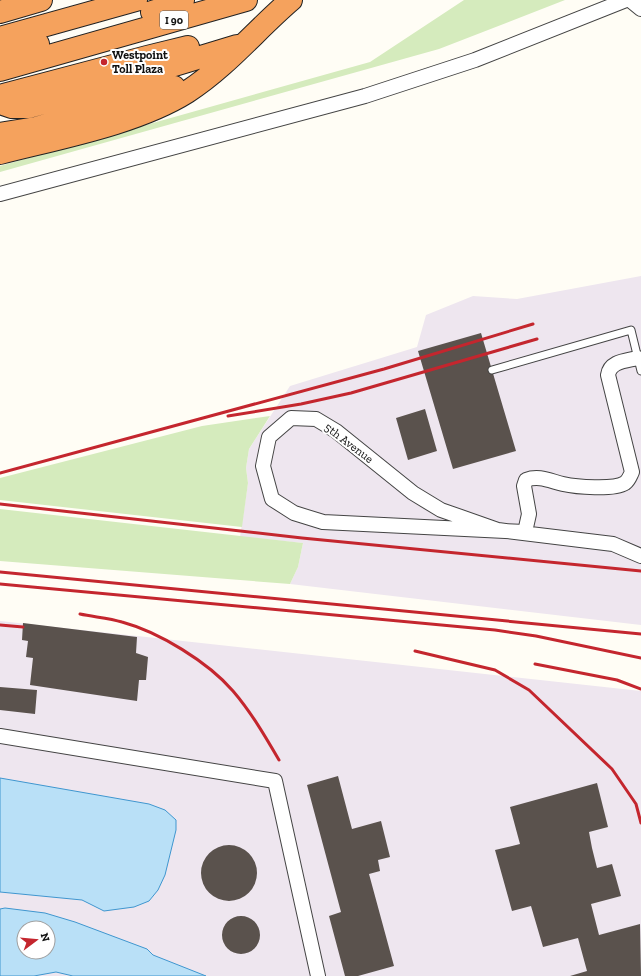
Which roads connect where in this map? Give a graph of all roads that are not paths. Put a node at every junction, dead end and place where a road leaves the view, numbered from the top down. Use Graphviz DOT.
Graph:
graph roads {
  1 [pos="41,0"];
  2 [pos="89,0"];
  3 [pos="136,0"];
  4 [pos="184,0"];
  5 [pos="246,0"];
  6 [pos="291,0"];
  7 [pos="302,0"];
  8 [pos="626,0"];
  9 [pos="630,0"];
  10 [pos="641,9"];
  11 [pos="0,12"];
  12 [pos="273,15"];
  13 [pos="0,25"];
  14 [pos="0,38"];
  15 [pos="248,40"];
  16 [pos="190,47"];
  17 [pos="0,52"];
  18 [pos="222,63"];
  19 [pos="0,70"];
  20 [pos="0,87"];
  21 [pos="0,96"];
  22 [pos="0,103"];
  23 [pos="0,134"];
  24 [pos="0,153"];
  25 [pos="0,194"];
  26 [pos="640,364"];
  27 [pos="492,370"];
  28 [pos="525,532"];
  29 [pos="641,556"];
  30 [pos="0,736"];
  31 [pos="318,976"];
  1 -- 11 [label="highway"];
  2 -- 13 [label="highway"];
  3 -- 14 [label="highway"];
  4 -- 17 [label="highway, I 90"];
  5 -- 19 [label="highway, I 90"];
  6 -- 12 [label="highway"];
  7 -- 15 [label="highway"];
  8 -- 25 [label="street"];
  9 -- 10 [label="street"];
  12 -- 15 [label="highway"];
  12 -- 16 [label="highway"];
  15 -- 18 [label="highway"];
  15 -- 22 [label="highway"];
  16 -- 20 [label="highway"];
  16 -- 21 [label="highway"];
  18 -- 23 [label="highway"];
  18 -- 24 [label="highway"];
  26 -- 27 [label="lane"];
  26 -- 28 [label="street"];
  28 -- 28 [label="street, 5th Avenue"];
  28 -- 29 [label="street, 5th Avenue"];
  30 -- 31 [label="street"];
}
